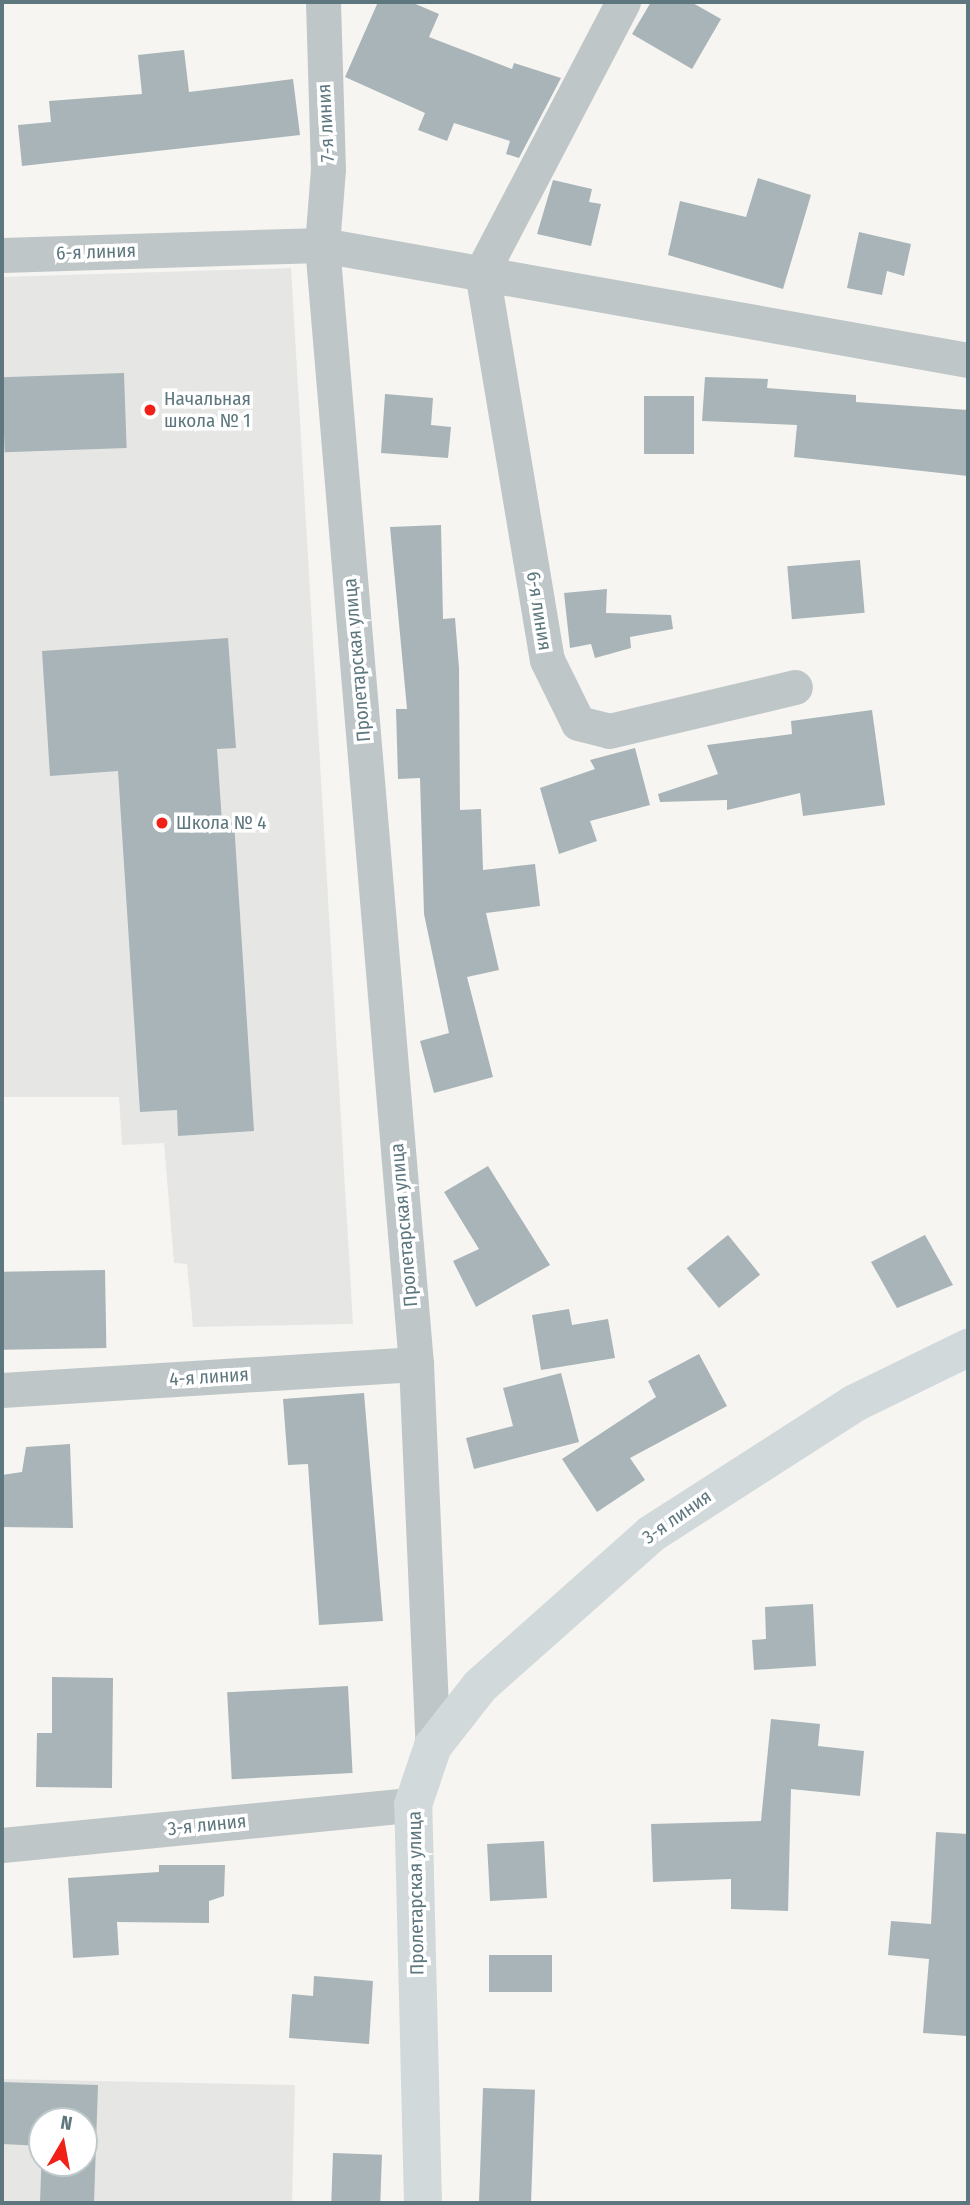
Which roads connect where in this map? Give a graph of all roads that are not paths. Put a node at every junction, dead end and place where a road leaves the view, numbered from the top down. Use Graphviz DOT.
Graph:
graph roads {
  1 [pos="323,2"];
  2 [pos="623,2"];
  3 [pos="322,246"];
  4 [pos="2,255"];
  5 [pos="482,272"];
  6 [pos="968,360"];
  7 [pos="795,687"];
  8 [pos="968,1348"];
  9 [pos="416,1364"];
  10 [pos="2,1390"];
  11 [pos="433,1746"];
  12 [pos="413,1805"];
  13 [pos="2,1845"];
  14 [pos="424,2203"];
  1 -- 3 [label="street, 7-я линия"];
  2 -- 5 [label="street"];
  3 -- 4 [label="street, 6-я линия"];
  3 -- 5 [label="street, 6-я линия"];
  3 -- 9 [label="street, Пролетарская улица"];
  5 -- 6 [label="street, 6-я линия"];
  5 -- 7 [label="street, 6-я линия"];
  8 -- 11 [label="main road, 3-я линия"];
  9 -- 10 [label="street, 4-я линия"];
  9 -- 11 [label="street, Пролетарская улица"];
  11 -- 12 [label="main road, Пролетарская улица"];
  12 -- 13 [label="street, 3-я линия"];
  12 -- 14 [label="main road, Пролетарская улица"];
}
